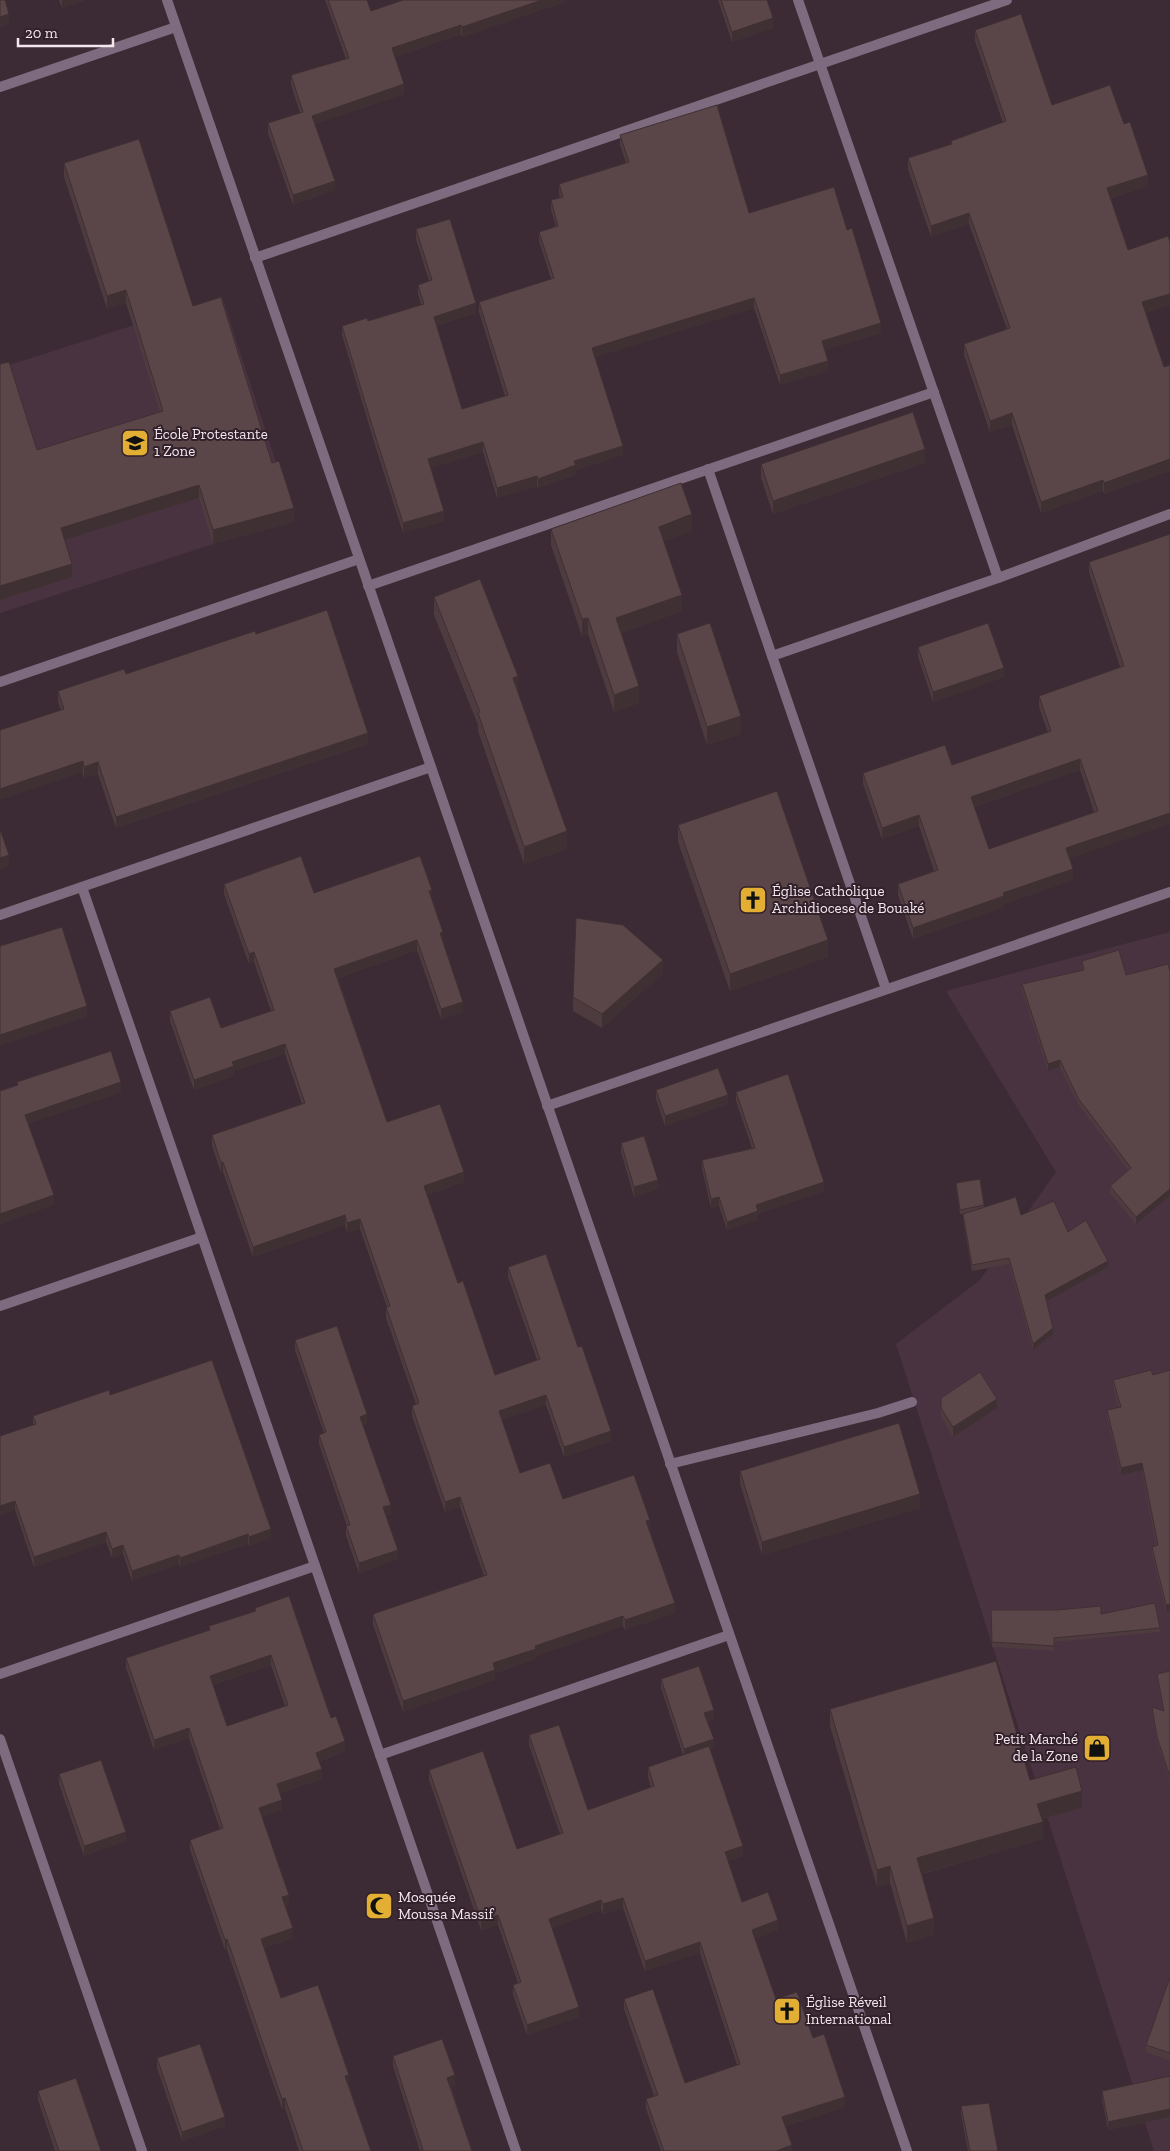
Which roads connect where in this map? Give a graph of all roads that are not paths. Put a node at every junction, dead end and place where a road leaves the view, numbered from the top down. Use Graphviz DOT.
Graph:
graph roads {
  1 [pos="167,0"];
  2 [pos="798,0"];
  3 [pos="1007,0"];
  4 [pos="176,27"];
  5 [pos="820,64"];
  6 [pos="0,87"];
  7 [pos="255,258"];
  8 [pos="934,392"];
  9 [pos="708,470"];
  10 [pos="1170,514"];
  11 [pos="359,558"];
  12 [pos="998,578"];
  13 [pos="368,586"];
  14 [pos="772,656"];
  15 [pos="0,682"];
  16 [pos="431,767"];
  17 [pos="82,886"];
  18 [pos="1170,892"];
  19 [pos="0,915"];
  20 [pos="886,989"];
  21 [pos="547,1106"];
  22 [pos="202,1237"];
  23 [pos="0,1306"];
  24 [pos="912,1402"];
  25 [pos="670,1464"];
  26 [pos="315,1566"];
  27 [pos="729,1635"];
  28 [pos="0,1674"];
  29 [pos="0,1739"];
  30 [pos="380,1755"];
  31 [pos="142,2151"];
  32 [pos="516,2151"];
  33 [pos="907,2151"];
  1 -- 4 [label="street"];
  2 -- 5 [label="street"];
  3 -- 5 [label="street"];
  4 -- 6 [label="street"];
  4 -- 7 [label="street"];
  5 -- 7 [label="street"];
  5 -- 8 [label="street"];
  7 -- 11 [label="street"];
  8 -- 9 [label="street"];
  8 -- 12 [label="street"];
  9 -- 13 [label="street"];
  9 -- 14 [label="street"];
  10 -- 12 [label="street"];
  11 -- 13 [label="street"];
  11 -- 15 [label="street"];
  12 -- 14 [label="street"];
  13 -- 16 [label="street"];
  14 -- 20 [label="street"];
  16 -- 17 [label="street"];
  16 -- 21 [label="street"];
  17 -- 19 [label="street"];
  17 -- 22 [label="street"];
  18 -- 20 [label="street"];
  20 -- 21 [label="street"];
  21 -- 25 [label="street"];
  22 -- 23 [label="street"];
  22 -- 26 [label="street"];
  24 -- 25 [label="street"];
  25 -- 27 [label="street"];
  26 -- 28 [label="street"];
  26 -- 30 [label="street"];
  27 -- 30 [label="street"];
  27 -- 33 [label="street"];
  29 -- 31 [label="street"];
  30 -- 32 [label="street"];
}
